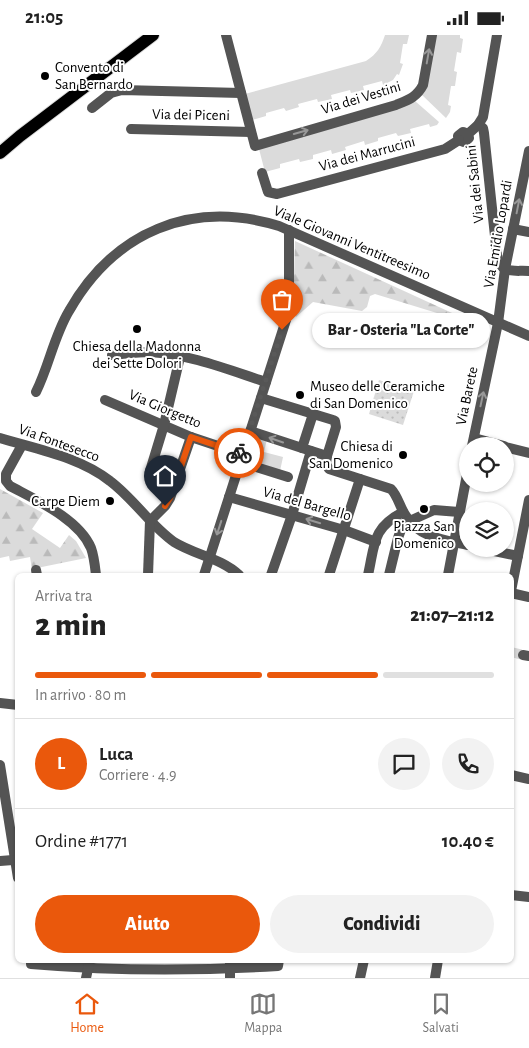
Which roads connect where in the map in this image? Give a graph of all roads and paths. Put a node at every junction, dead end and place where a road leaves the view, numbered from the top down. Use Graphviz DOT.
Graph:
graph roads {
  1 [pos="153,35"];
  2 [pos="226,35"];
  3 [pos="432,35"];
  4 [pos="497,35"];
  5 [pos="241,93"];
  6 [pos="92,108"];
  7 [pos="478,125"];
  8 [pos="131,129"];
  9 [pos="251,131"];
  10 [pos="3,147"];
  11 [pos="529,151"];
  12 [pos="262,173"];
  13 [pos="526,181"];
  14 [pos="513,229"];
  15 [pos="290,230"];
  16 [pos="529,232"];
  17 [pos="505,269"];
  18 [pos="529,271"];
  19 [pos="498,323"];
  20 [pos="529,336"];
  21 [pos="112,355"];
  22 [pos="180,357"];
  23 [pos="266,382"];
  24 [pos="36,392"];
  25 [pos="261,398"];
  26 [pos="105,400"];
  27 [pos="313,414"];
  28 [pos="164,425"];
  29 [pos="250,431"];
  30 [pos="191,437"];
  31 [pos="474,437"];
  32 [pos="0,438"];
  33 [pos="22,445"];
  34 [pos="514,449"];
  35 [pos="306,450"];
  36 [pos="529,453"];
  37 [pos="327,456"];
  38 [pos="241,458"];
  39 [pos="296,479"];
  40 [pos="360,479"];
  41 [pos="176,481"];
  42 [pos="229,497"];
  43 [pos="529,500"];
  44 [pos="459,512"];
  45 [pos="292,515"];
  46 [pos="406,516"];
  47 [pos="150,521"];
  48 [pos="344,530"];
  49 [pos="376,541"];
  50 [pos="454,542"];
  51 [pos="459,543"];
  52 [pos="522,551"];
  53 [pos="209,558"];
  54 [pos="96,573"];
  55 [pos="148,573"];
  56 [pos="205,573"];
  57 [pos="237,573"];
  58 [pos="272,573"];
  59 [pos="330,573"];
  60 [pos="368,573"];
  61 [pos="389,573"];
  62 [pos="448,573"];
  63 [pos="514,581"];
  64 [pos="514,593"];
  65 [pos="529,597"];
  66 [pos="0,703"];
  67 [pos="15,705"];
  68 [pos="0,765"];
  69 [pos="514,776"];
  70 [pos="529,779"];
  71 [pos="14,860"];
  72 [pos="0,861"];
  73 [pos="15,864"];
  74 [pos="514,895"];
  75 [pos="529,897"];
  76 [pos="39,963"];
  77 [pos="278,963"];
  78 [pos="363,963"];
  79 [pos="438,963"];
  80 [pos="158,965"];
  81 [pos="88,969"];
  82 [pos="230,969"];
  83 [pos="360,978"];
  84 [pos="435,978"];
  1 -- 10 [label="main road"];
  2 -- 5 [label="street"];
  9 -- 3 [label="street, Via dei Vestini, one-way"];
  4 -- 7 [label="street, Via dei Marrucini"];
  5 -- 6 [label="street"];
  5 -- 9 [label="street"];
  7 -- 12 [label="street, Via dei Marrucini"];
  7 -- 17 [label="street, Via dei Sabini"];
  8 -- 9 [label="street, Via dei Piceni"];
  11 -- 13 [label="street, Via Emidio Lopardi"];
  14 -- 13 [label="street, Via Emidio Lopardi, one-way"];
  14 -- 16 [label="street"];
  14 -- 17 [label="street, Via Emidio Lopardi"];
  15 -- 19 [label="street, Viale Giovanni Ventitreesimo"];
  15 -- 23 [label="street"];
  15 -- 24 [label="street, Viale Giovanni Ventitreesimo"];
  17 -- 18 [label="street"];
  17 -- 19 [label="street, Via Emidio Lopardi"];
  19 -- 20 [label="street, Viale Giovanni Ventitreesimo"];
  31 -- 19 [label="street, Via Barete, one-way"];
  21 -- 22 [label="street"];
  22 -- 23 [label="street"];
  22 -- 28 [label="street"];
  23 -- 25 [label="street"];
  25 -- 27 [label="street"];
  25 -- 29 [label="street"];
  26 -- 28 [label="street, Via Giorgetto"];
  27 -- 35 [label="street"];
  27 -- 37 [label="street"];
  28 -- 30 [label="street, Via Giorgetto"];
  28 -- 41 [label="street"];
  35 -- 29 [label="street, one-way"];
  29 -- 38 [label="street"];
  30 -- 38 [label="street, Via Giorgetto"];
  30 -- 41 [label="street"];
  32 -- 33 [label="street, Via Fontesecco"];
  33 -- 47 [label="street, Via Fontesecco"];
  33 -- 54 [label="street"];
  34 -- 36 [label="street"];
  35 -- 37 [label="street"];
  35 -- 39 [label="street"];
  37 -- 40 [label="street"];
  38 -- 39 [label="street, Via Giorgetto"];
  38 -- 42 [label="street"];
  39 -- 45 [label="street"];
  40 -- 46 [label="street"];
  40 -- 48 [label="street"];
  41 -- 47 [label="street"];
  42 -- 45 [label="street, Via del Bargello"];
  42 -- 53 [label="street, one-way"];
  43 -- 52 [label="street"];
  44 -- 46 [label="street"];
  44 -- 50 [label="street"];
  48 -- 45 [label="street, Via del Bargello, one-way"];
  45 -- 58 [label="street"];
  46 -- 49 [label="street"];
  46 -- 50 [label="street"];
  46 -- 61 [label="street"];
  47 -- 53 [label="street, Via Fontesecco"];
  47 -- 55 [label="street"];
  48 -- 49 [label="street, Via del Bargello"];
  48 -- 59 [label="street"];
  49 -- 60 [label="street"];
  50 -- 51 [label="street"];
  50 -- 62 [label="street"];
  52 -- 63 [label="street"];
  53 -- 56 [label="street"];
  53 -- 57 [label="street, Via Fontesecco"];
  64 -- 65 [label="street"];
  66 -- 67 [label="street"];
  68 -- 71 [label="street"];
  69 -- 70 [label="street"];
  71 -- 72 [label="street"];
  71 -- 73 [label="street"];
  74 -- 75 [label="street"];
  76 -- 81 [label="street"];
  77 -- 82 [label="street"];
  78 -- 83 [label="street"];
  79 -- 84 [label="street"];
  80 -- 81 [label="street"];
  80 -- 82 [label="street"];
}
